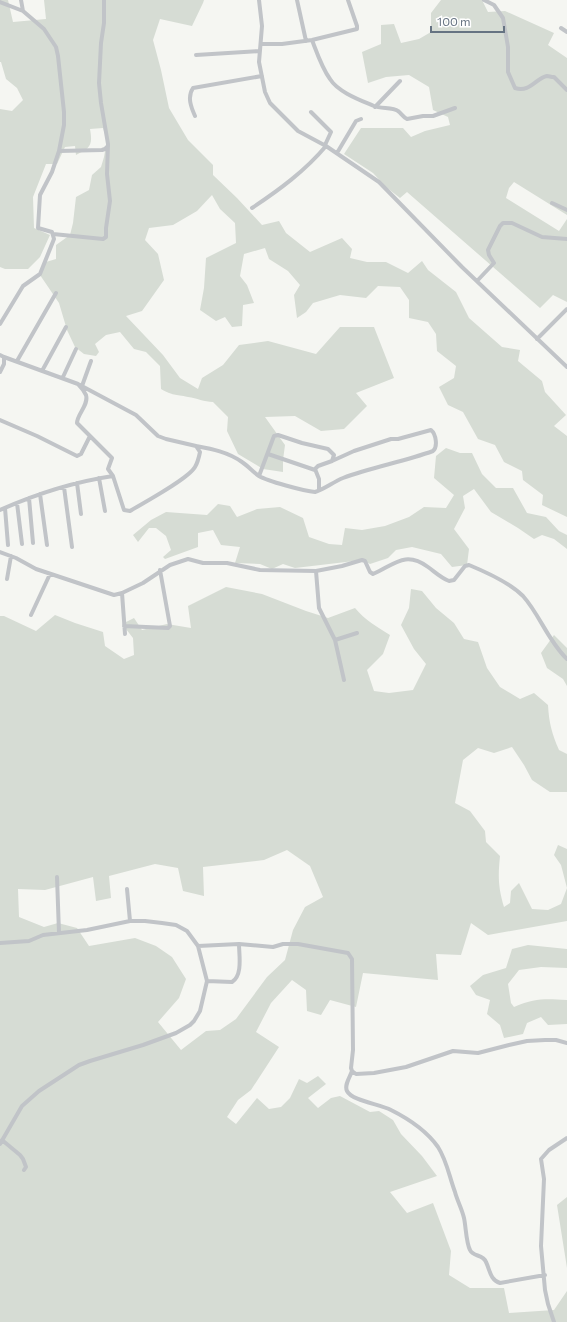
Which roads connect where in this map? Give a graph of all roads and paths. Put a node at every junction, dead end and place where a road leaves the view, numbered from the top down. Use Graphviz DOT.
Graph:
graph roads {
  1 [pos="21,0"];
  2 [pos="104,0"];
  3 [pos="259,0"];
  4 [pos="297,0"];
  5 [pos="348,0"];
  6 [pos="484,0"];
  7 [pos="0,2"];
  8 [pos="23,11"];
  9 [pos="561,28"];
  10 [pos="567,32"];
  11 [pos="312,40"];
  12 [pos="306,41"];
  13 [pos="261,44"];
  14 [pos="260,52"];
  15 [pos="196,55"];
  16 [pos="262,76"];
  17 [pos="400,81"];
  18 [pos="567,90"];
  19 [pos="375,107"];
  20 [pos="455,108"];
  21 [pos="311,112"];
  22 [pos="195,116"];
  23 [pos="361,119"];
  24 [pos="108,146"];
  25 [pos="325,146"];
  26 [pos="59,151"];
  27 [pos="337,153"];
  28 [pos="552,203"];
  29 [pos="252,208"];
  30 [pos="567,210"];
  31 [pos="53,234"];
  32 [pos="567,239"];
  33 [pos="477,282"];
  34 [pos="56,293"];
  35 [pos="567,309"];
  36 [pos="0,324"];
  37 [pos="66,327"];
  38 [pos="537,340"];
  39 [pos="76,349"];
  40 [pos="2,356"];
  41 [pos="91,360"];
  42 [pos="17,361"];
  43 [pos="567,367"];
  44 [pos="42,370"];
  45 [pos="0,372"];
  46 [pos="62,377"];
  47 [pos="80,385"];
  48 [pos="0,420"];
  49 [pos="90,436"];
  50 [pos="196,446"];
  51 [pos="268,454"];
  52 [pos="332,460"];
  53 [pos="315,470"];
  54 [pos="113,476"];
  55 [pos="259,476"];
  56 [pos="99,478"];
  57 [pos="77,483"];
  58 [pos="64,487"];
  59 [pos="319,490"];
  60 [pos="40,494"];
  61 [pos="29,498"];
  62 [pos="17,503"];
  63 [pos="5,508"];
  64 [pos="0,510"];
  65 [pos="105,511"];
  66 [pos="81,514"];
  67 [pos="22,544"];
  68 [pos="33,544"];
  69 [pos="8,545"];
  70 [pos="47,546"];
  71 [pos="72,547"];
  72 [pos="0,552"];
  73 [pos="11,556"];
  74 [pos="160,570"];
  75 [pos="316,571"];
  76 [pos="50,574"];
  77 [pos="8,579"];
  78 [pos="122,593"];
  79 [pos="31,615"];
  80 [pos="124,626"];
  81 [pos="357,633"];
  82 [pos="125,634"];
  83 [pos="335,640"];
  84 [pos="567,659"];
  85 [pos="344,680"];
  86 [pos="57,877"];
  87 [pos="127,889"];
  88 [pos="130,921"];
  89 [pos="59,933"];
  90 [pos="0,943"];
  91 [pos="239,944"];
  92 [pos="198,946"];
  93 [pos="207,981"];
  94 [pos="567,1043"];
  95 [pos="352,1071"];
  96 [pos="567,1138"];
  97 [pos="1,1142"];
  98 [pos="24,1170"];
  99 [pos="544,1275"];
  100 [pos="554,1322"];
  1 -- 8 [label="street"];
  2 -- 24 [label="street"];
  3 -- 13 [label="street"];
  4 -- 12 [label="street"];
  5 -- 11 [label="street"];
  6 -- 18 [label="street"];
  7 -- 8 [label="street"];
  8 -- 26 [label="street"];
  9 -- 10 [label="street"];
  11 -- 12 [label="street"];
  11 -- 19 [label="street"];
  12 -- 13 [label="street"];
  13 -- 14 [label="street"];
  14 -- 15 [label="street"];
  14 -- 16 [label="street"];
  16 -- 22 [label="street"];
  16 -- 25 [label="street"];
  17 -- 19 [label="street"];
  19 -- 20 [label="street"];
  21 -- 25 [label="street"];
  23 -- 27 [label="street"];
  24 -- 26 [label="street"];
  24 -- 31 [label="street"];
  25 -- 27 [label="street"];
  25 -- 29 [label="street"];
  26 -- 31 [label="street"];
  27 -- 33 [label="street"];
  28 -- 30 [label="street"];
  31 -- 36 [label="street"];
  32 -- 33 [label="street"];
  33 -- 38 [label="street"];
  34 -- 42 [label="street"];
  35 -- 38 [label="street"];
  37 -- 44 [label="street"];
  38 -- 43 [label="street"];
  39 -- 46 [label="street"];
  40 -- 42 [label="street"];
  40 -- 45 [label="street"];
  41 -- 47 [label="street"];
  42 -- 44 [label="street"];
  44 -- 46 [label="street"];
  46 -- 47 [label="street"];
  47 -- 49 [label="street"];
  47 -- 50 [label="street"];
  48 -- 49 [label="street"];
  49 -- 54 [label="street"];
  50 -- 54 [label="street"];
  50 -- 55 [label="street"];
  51 -- 52 [label="street"];
  51 -- 53 [label="street"];
  51 -- 55 [label="street"];
  52 -- 53 [label="street"];
  52 -- 59 [label="street"];
  53 -- 59 [label="street"];
  54 -- 56 [label="street"];
  55 -- 59 [label="street"];
  56 -- 57 [label="street"];
  56 -- 65 [label="street"];
  57 -- 58 [label="street"];
  57 -- 66 [label="street"];
  58 -- 60 [label="street"];
  58 -- 71 [label="street"];
  60 -- 61 [label="street"];
  60 -- 70 [label="street"];
  61 -- 62 [label="street"];
  61 -- 68 [label="street"];
  62 -- 63 [label="street"];
  62 -- 67 [label="street"];
  63 -- 64 [label="street"];
  63 -- 69 [label="street"];
  72 -- 73 [label="street"];
  73 -- 76 [label="street"];
  73 -- 77 [label="street"];
  74 -- 75 [label="street"];
  74 -- 78 [label="street"];
  74 -- 80 [label="street"];
  75 -- 83 [label="street"];
  75 -- 84 [label="street"];
  76 -- 78 [label="street"];
  76 -- 79 [label="street"];
  78 -- 80 [label="street"];
  80 -- 82 [label="street"];
  81 -- 83 [label="street"];
  83 -- 85 [label="street"];
  86 -- 89 [label="street"];
  87 -- 88 [label="street"];
  88 -- 89 [label="street"];
  88 -- 92 [label="street"];
  89 -- 90 [label="street"];
  91 -- 92 [label="street"];
  91 -- 93 [label="street"];
  91 -- 95 [label="street"];
  92 -- 93 [label="street"];
  93 -- 97 [label="street"];
  94 -- 95 [label="street"];
  95 -- 99 [label="street"];
  96 -- 99 [label="street"];
  97 -- 98 [label="street"];
  99 -- 100 [label="street"];
}
